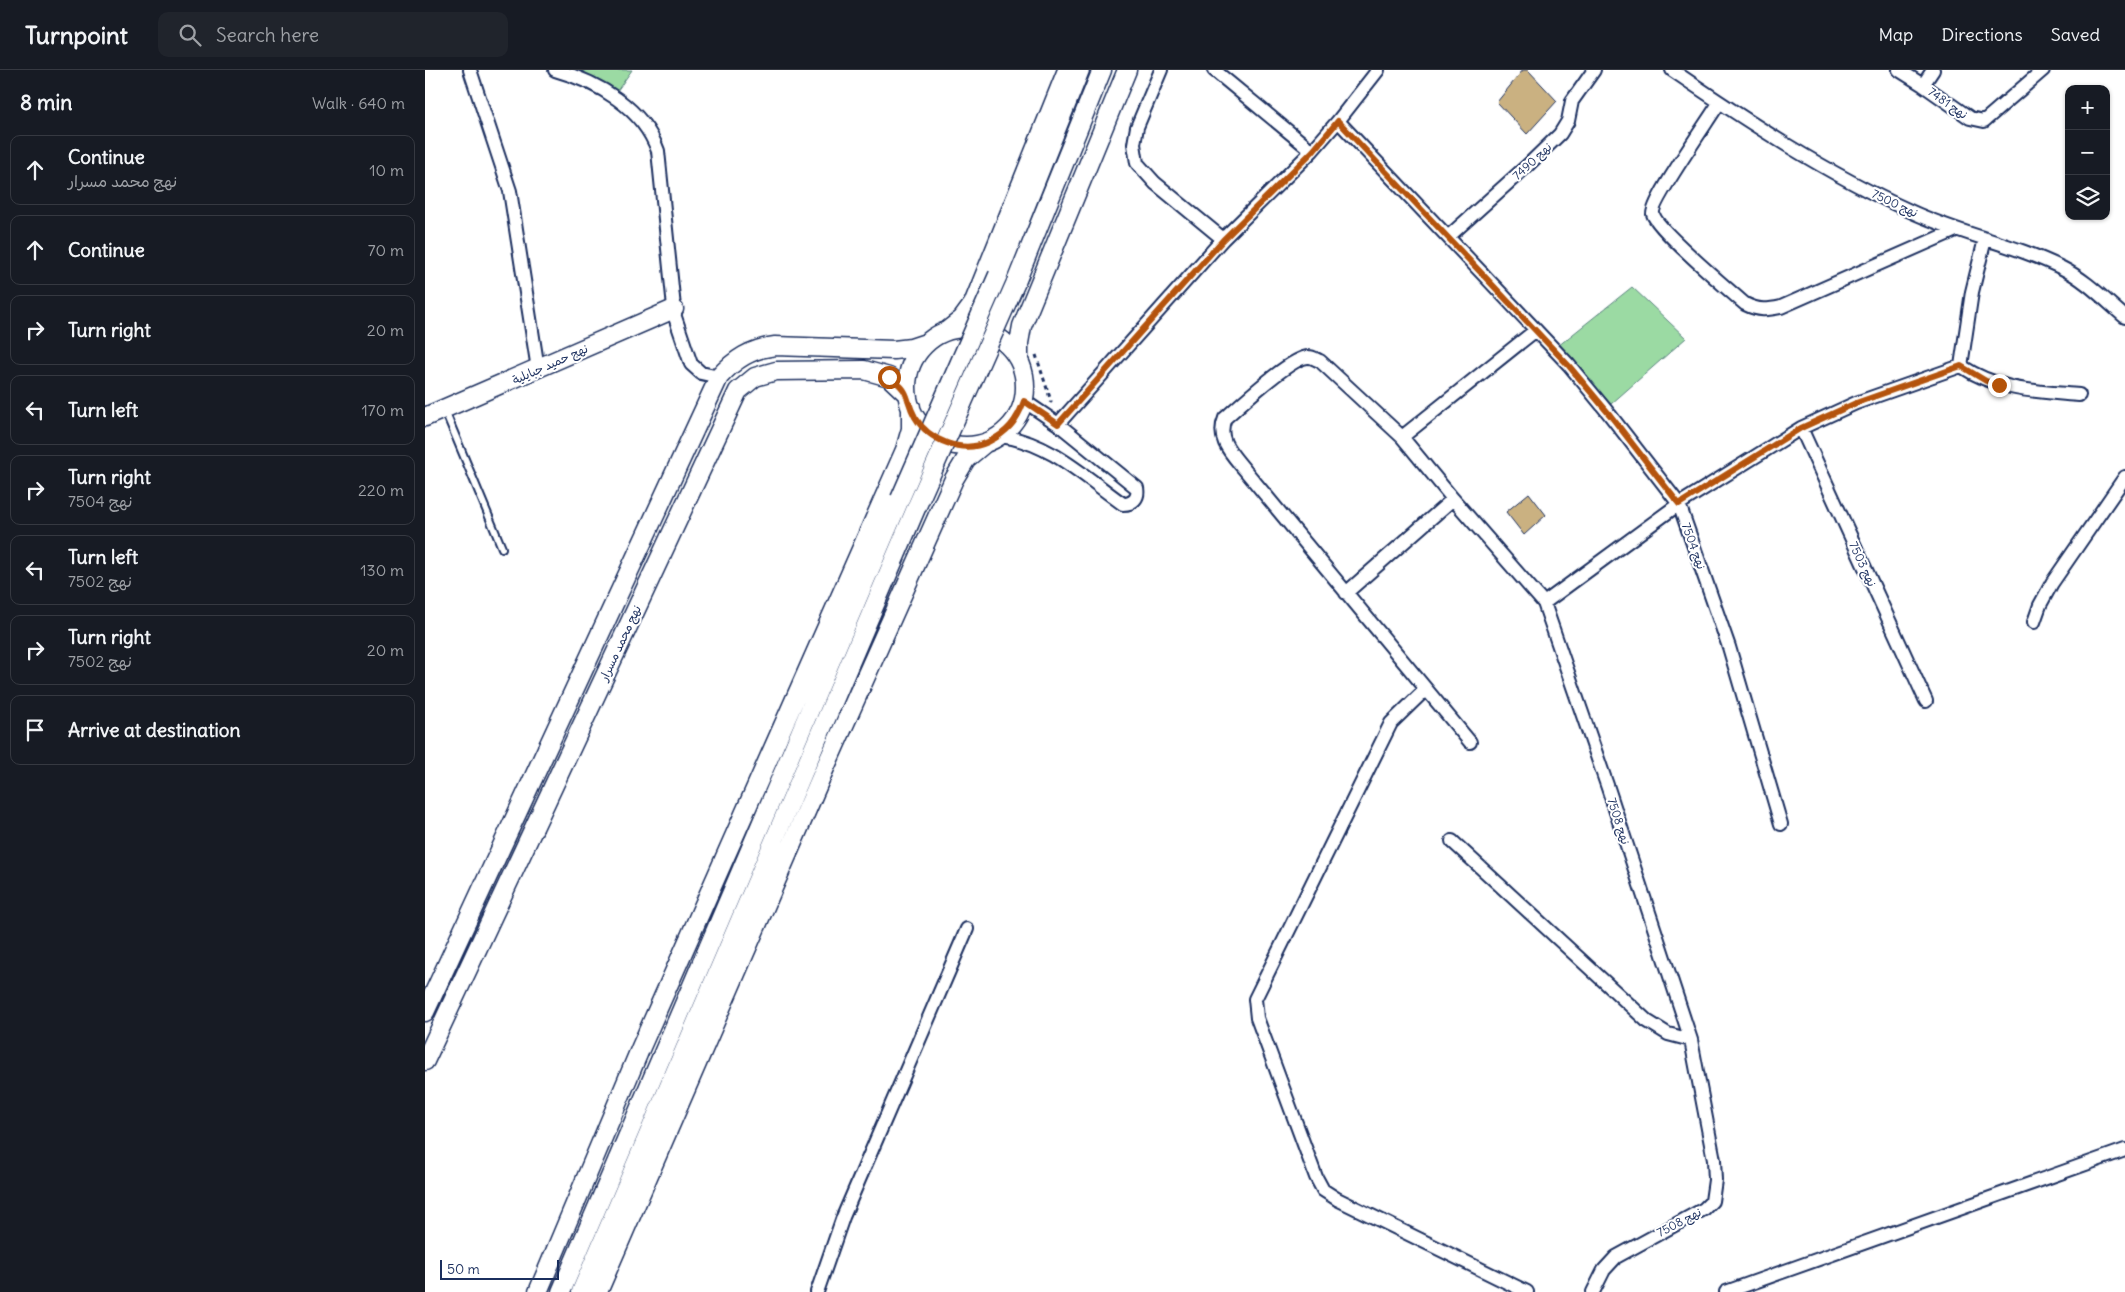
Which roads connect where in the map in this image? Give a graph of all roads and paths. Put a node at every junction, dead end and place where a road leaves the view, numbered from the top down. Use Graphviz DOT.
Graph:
graph roads {
  1 [pos="470,70"];
  2 [pos="555,70"];
  3 [pos="1067,70"];
  4 [pos="1080,70"];
  5 [pos="1101,70"];
  6 [pos="1127,70"];
  7 [pos="1161,70"];
  8 [pos="1214,70"];
  9 [pos="1378,70"];
  10 [pos="1594,70"];
  11 [pos="1672,70"];
  12 [pos="1899,70"];
  13 [pos="1933,70"];
  14 [pos="2043,70"];
  15 [pos="1923,85"];
  16 [pos="1719,103"];
  17 [pos="1338,121"];
  18 [pos="1313,151"];
  19 [pos="1956,230"];
  20 [pos="1448,237"];
  21 [pos="1985,239"];
  22 [pos="1223,240"];
  23 [pos="674,309"];
  24 [pos="2125,317"];
  25 [pos="947,330"];
  26 [pos="1535,330"];
  27 [pos="926,343"];
  28 [pos="1019,359"];
  29 [pos="1961,366"];
  30 [pos="538,369"];
  31 [pos="719,377"];
  32 [pos="2079,395"];
  33 [pos="909,400"];
  34 [pos="1024,401"];
  35 [pos="444,409"];
  36 [pos="425,417"];
  37 [pos="1058,424"];
  38 [pos="1801,428"];
  39 [pos="1401,437"];
  40 [pos="992,440"];
  41 [pos="2125,478"];
  42 [pos="1453,499"];
  43 [pos="1679,504"];
  44 [pos="502,548"];
  45 [pos="1346,593"];
  46 [pos="1543,602"];
  47 [pos="2034,622"];
  48 [pos="1426,689"];
  49 [pos="1926,701"];
  50 [pos="1470,742"];
  51 [pos="1781,824"];
  52 [pos="1452,842"];
  53 [pos="967,929"];
  54 [pos="425,1012"];
  55 [pos="1691,1040"];
  56 [pos="425,1061"];
  57 [pos="2125,1150"];
  58 [pos="538,1292"];
  59 [pos="561,1292"];
  60 [pos="581,1292"];
  61 [pos="598,1292"];
  62 [pos="817,1292"];
  63 [pos="1527,1292"];
  64 [pos="1593,1292"];
  65 [pos="1726,1292"];
  1 -- 30 [label="street"];
  2 -- 23 [label="street"];
  3 -- 25 [label="street"];
  4 -- 59 [label="street, bridge"];
  5 -- 60 [label="street, bridge"];
  6 -- 28 [label="street"];
  7 -- 22 [label="street"];
  8 -- 18 [label="street"];
  9 -- 17 [label="street"];
  10 -- 20 [label="street, نهج 7490"];
  11 -- 16 [label="street, نهج 7500"];
  12 -- 15 [label="street"];
  13 -- 15 [label="street"];
  14 -- 15 [label="street, نهج 7481"];
  16 -- 19 [label="street, نهج 7500"];
  16 -- 19 [label="street"];
  17 -- 18 [label="street"];
  17 -- 20 [label="street, نهج 7504"];
  18 -- 22 [label="street"];
  19 -- 21 [label="street, نهج 7500"];
  20 -- 26 [label="street, نهج 7504"];
  21 -- 24 [label="street, نهج 7500"];
  21 -- 29 [label="street"];
  22 -- 37 [label="street"];
  23 -- 30 [label="street, نهج حميد جبايلية"];
  23 -- 31 [label="street"];
  25 -- 27 [label="street"];
  25 -- 28 [label="street"];
  26 -- 39 [label="street"];
  26 -- 43 [label="street, نهج 7504"];
  27 -- 31 [label="street, نهج محمد مسرار"];
  27 -- 33 [label="street"];
  28 -- 34 [label="street"];
  29 -- 32 [label="street"];
  29 -- 38 [label="street"];
  30 -- 35 [label="street, نهج حميد جبايلية"];
  31 -- 54 [label="street, نهج محمد مسرار"];
  33 -- 40 [label="street"];
  33 -- 56 [label="street, نهج محمد مسرار"];
  33 -- 58 [label="street"];
  34 -- 37 [label="street"];
  34 -- 40 [label="street"];
  35 -- 36 [label="street, نهج حميد جبايلية"];
  35 -- 44 [label="lane"];
  37 -- 40 [label="street"];
  38 -- 43 [label="street"];
  38 -- 49 [label="street, نهج 7503"];
  39 -- 42 [label="street"];
  39 -- 45 [label="street"];
  40 -- 61 [label="street"];
  41 -- 47 [label="street"];
  42 -- 45 [label="street"];
  42 -- 46 [label="street"];
  43 -- 46 [label="street"];
  43 -- 51 [label="street, نهج 7504"];
  45 -- 48 [label="street"];
  46 -- 55 [label="street, نهج 7508"];
  48 -- 50 [label="street"];
  48 -- 63 [label="street"];
  52 -- 55 [label="street"];
  53 -- 62 [label="street"];
  55 -- 64 [label="street, نهج 7508"];
  57 -- 65 [label="street"];
}
